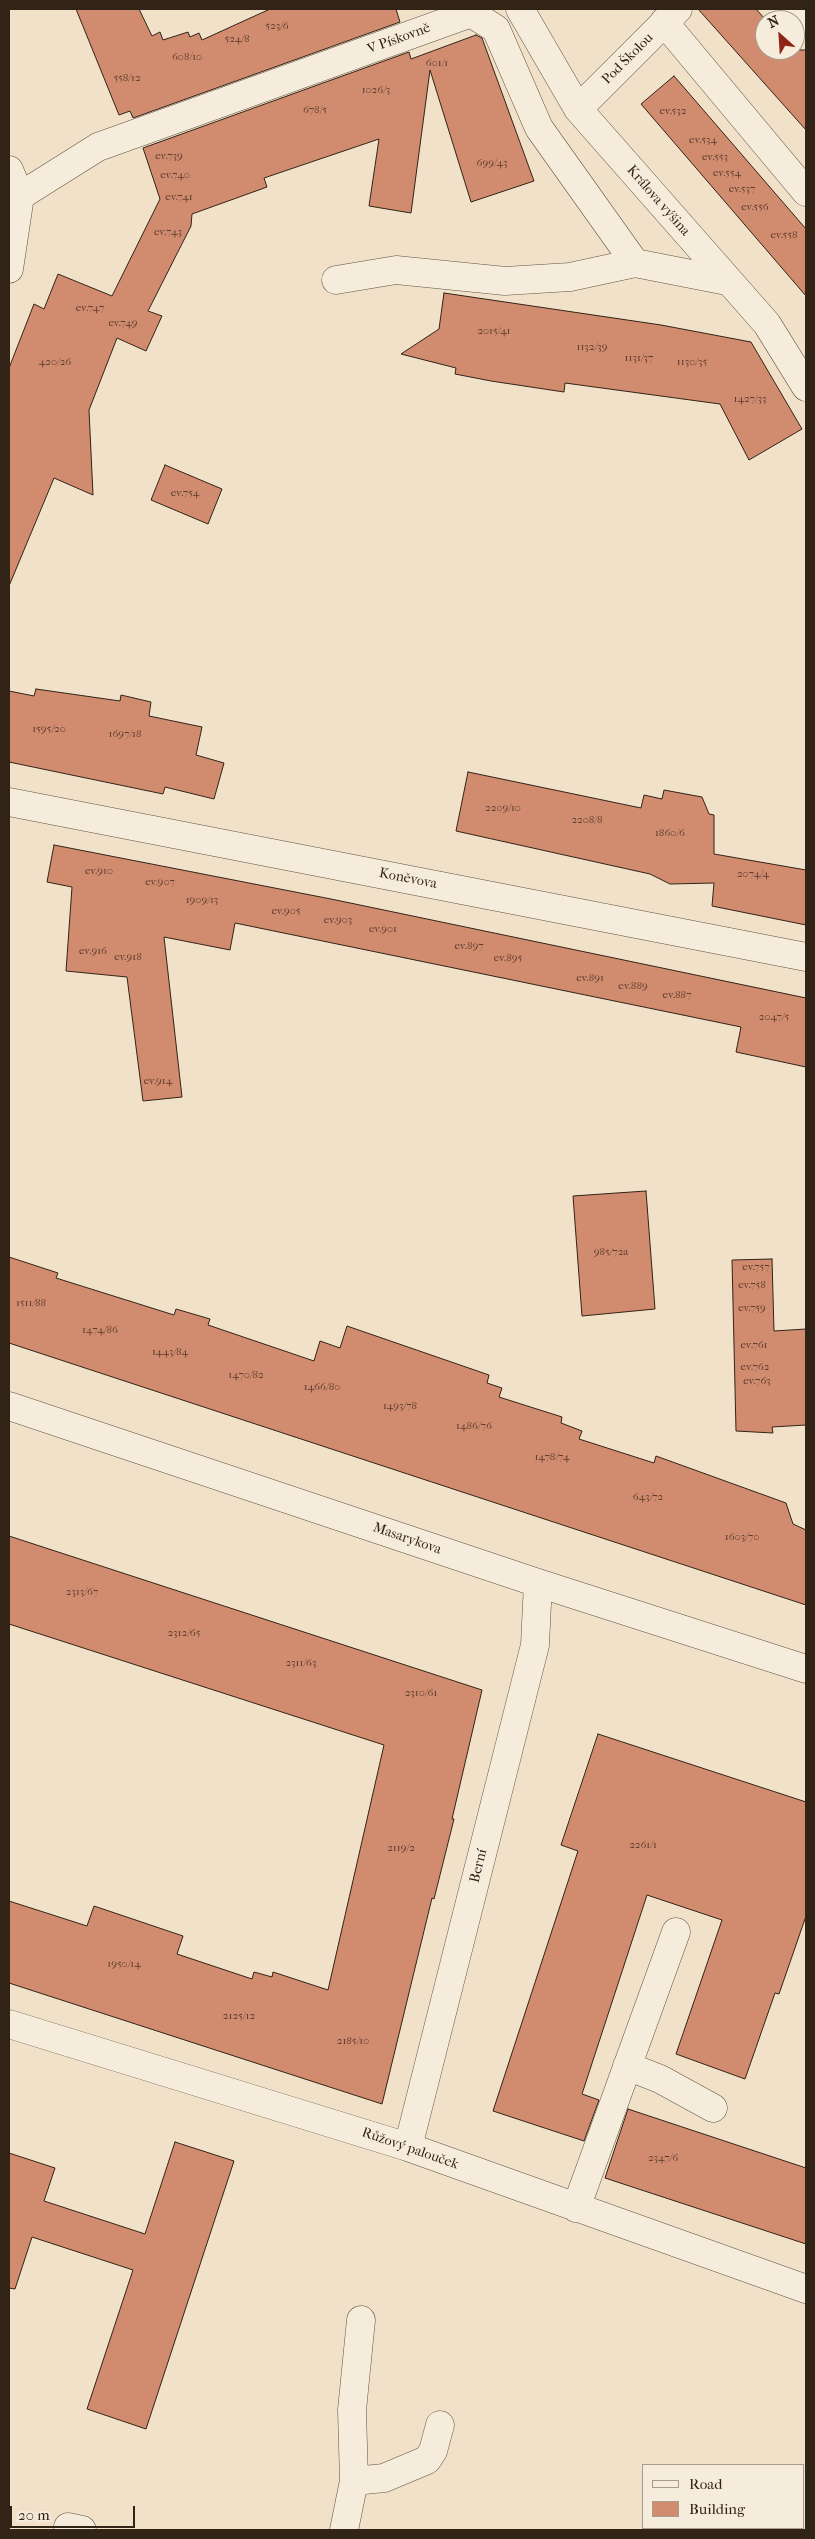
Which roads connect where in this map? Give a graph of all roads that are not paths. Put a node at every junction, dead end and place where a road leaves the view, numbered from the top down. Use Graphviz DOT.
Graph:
graph roads {
  1 [pos="520,9"];
  2 [pos="794,9"];
  3 [pos="671,16"];
  4 [pos="806,22"];
  5 [pos="578,109"];
  6 [pos="9,170"];
  7 [pos="806,192"];
  8 [pos="20,196"];
  9 [pos="636,263"];
  10 [pos="9,269"];
  11 [pos="336,280"];
  12 [pos="727,281"];
  13 [pos="806,387"];
  14 [pos="9,802"];
  15 [pos="806,957"];
  16 [pos="9,1406"];
  17 [pos="52,1421"];
  18 [pos="9,1424"];
  19 [pos="538,1583"];
  20 [pos="806,1669"];
  21 [pos="676,1932"];
  22 [pos="9,2024"];
  23 [pos="627,2066"];
  24 [pos="714,2108"];
  25 [pos="408,2147"];
  26 [pos="576,2208"];
  27 [pos="806,2289"];
  28 [pos="362,2320"];
  29 [pos="440,2425"];
  30 [pos="354,2481"];
  31 [pos="344,2530"];
  1 -- 5 [label="street, Králova výšina"];
  2 -- 4 [label="street"];
  3 -- 5 [label="street, Pod Školou"];
  3 -- 7 [label="street"];
  5 -- 12 [label="street, Králova výšina"];
  6 -- 8 [label="street"];
  8 -- 9 [label="street, V Pískovně"];
  8 -- 10 [label="street"];
  9 -- 11 [label="street"];
  9 -- 12 [label="street"];
  12 -- 13 [label="street, Králova výšina"];
  14 -- 15 [label="street, Koněvova"];
  16 -- 17 [label="street, Masarykova"];
  17 -- 18 [label="street"];
  17 -- 19 [label="street, Masarykova"];
  19 -- 20 [label="street, Masarykova"];
  19 -- 25 [label="street, Berní"];
  21 -- 23 [label="street"];
  22 -- 25 [label="street, Růžový palouček"];
  23 -- 24 [label="street"];
  23 -- 26 [label="street"];
  25 -- 26 [label="street, Růžový palouček"];
  26 -- 27 [label="street, Růžový palouček"];
  28 -- 30 [label="street"];
  29 -- 30 [label="street"];
  30 -- 31 [label="street"];
}
